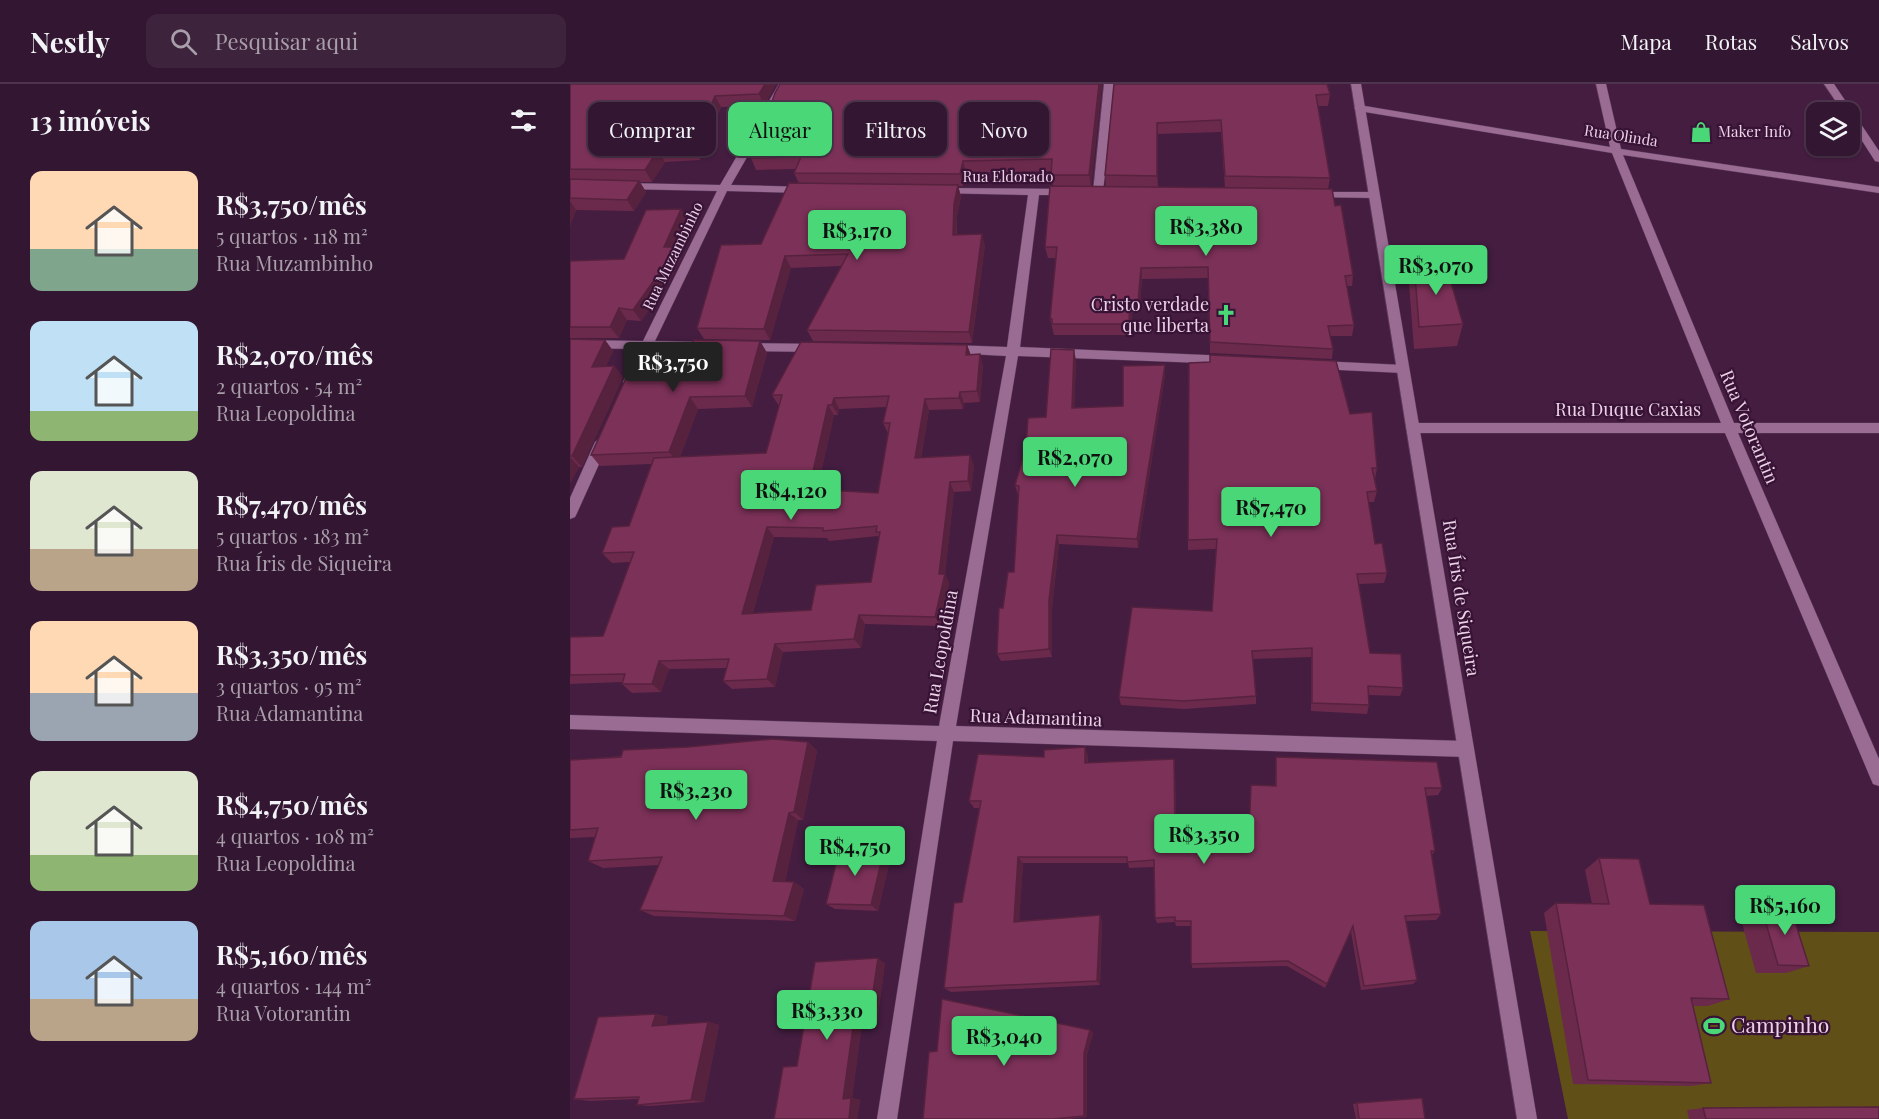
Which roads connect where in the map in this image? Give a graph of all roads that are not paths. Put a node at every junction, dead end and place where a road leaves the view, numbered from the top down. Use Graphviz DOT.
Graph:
graph roads {
  1 [pos="784,84"];
  2 [pos="1109,84"];
  3 [pos="1356,84"];
  4 [pos="1601,84"];
  5 [pos="1829,84"];
  6 [pos="1841,102"];
  7 [pos="1359,108"];
  8 [pos="1860,130"];
  9 [pos="1616,151"];
  10 [pos="1879,159"];
  11 [pos="617,186"];
  12 [pos="723,189"];
  13 [pos="819,190"];
  14 [pos="1879,190"];
  15 [pos="926,191"];
  16 [pos="1034,192"];
  17 [pos="1088,192"];
  18 [pos="1110,192"];
  19 [pos="1302,194"];
  20 [pos="1374,195"];
  21 [pos="570,344"];
  22 [pos="646,345"];
  23 [pos="836,348"];
  24 [pos="942,349"];
  25 [pos="1013,350"];
  26 [pos="1238,361"];
  27 [pos="1309,364"];
  28 [pos="1403,369"];
  29 [pos="622,398"];
  30 [pos="1730,427"];
  31 [pos="1413,428"];
  32 [pos="1879,428"];
  33 [pos="608,429"];
  34 [pos="570,513"];
  35 [pos="570,722"];
  36 [pos="946,735"];
  37 [pos="1466,749"];
  38 [pos="1879,778"];
  39 [pos="887,1119"];
  40 [pos="1527,1119"];
  1 -- 12 [label="street, Rua Muzambinho"];
  2 -- 17 [label="street"];
  3 -- 7 [label="street, Rua Íris de Siqueira"];
  4 -- 9 [label="street, Rua Votorantin"];
  5 -- 6 [label="street"];
  7 -- 9 [label="street, Rua Olinda"];
  7 -- 20 [label="street, Rua Íris de Siqueira"];
  8 -- 10 [label="street"];
  9 -- 14 [label="street, Rua Olinda"];
  9 -- 30 [label="street, Rua Votorantin"];
  11 -- 12 [label="street"];
  12 -- 13 [label="street"];
  12 -- 22 [label="street, Rua Muzambinho"];
  15 -- 16 [label="street, Rua Eldorado"];
  16 -- 17 [label="street, Rua Eldorado"];
  16 -- 25 [label="street, Rua Leopoldina"];
  17 -- 18 [label="street, Rua Eldorado"];
  19 -- 20 [label="street"];
  20 -- 28 [label="street, Rua Íris de Siqueira"];
  21 -- 22 [label="street"];
  22 -- 23 [label="street"];
  22 -- 29 [label="street, Rua Muzambinho"];
  24 -- 25 [label="street"];
  25 -- 26 [label="street"];
  25 -- 36 [label="street, Rua Leopoldina"];
  27 -- 28 [label="street"];
  28 -- 31 [label="street, Rua Íris de Siqueira"];
  30 -- 31 [label="street, Rua Duque Caxias"];
  30 -- 32 [label="street, Rua Duque Caxias"];
  30 -- 38 [label="street, Rua Votorantin"];
  31 -- 37 [label="street, Rua Íris de Siqueira"];
  33 -- 34 [label="street"];
  35 -- 36 [label="street, Rua Adamantina"];
  36 -- 37 [label="street, Rua Adamantina"];
  36 -- 39 [label="street, Rua Leopoldina"];
  37 -- 40 [label="street, Rua Íris de Siqueira"];
}
